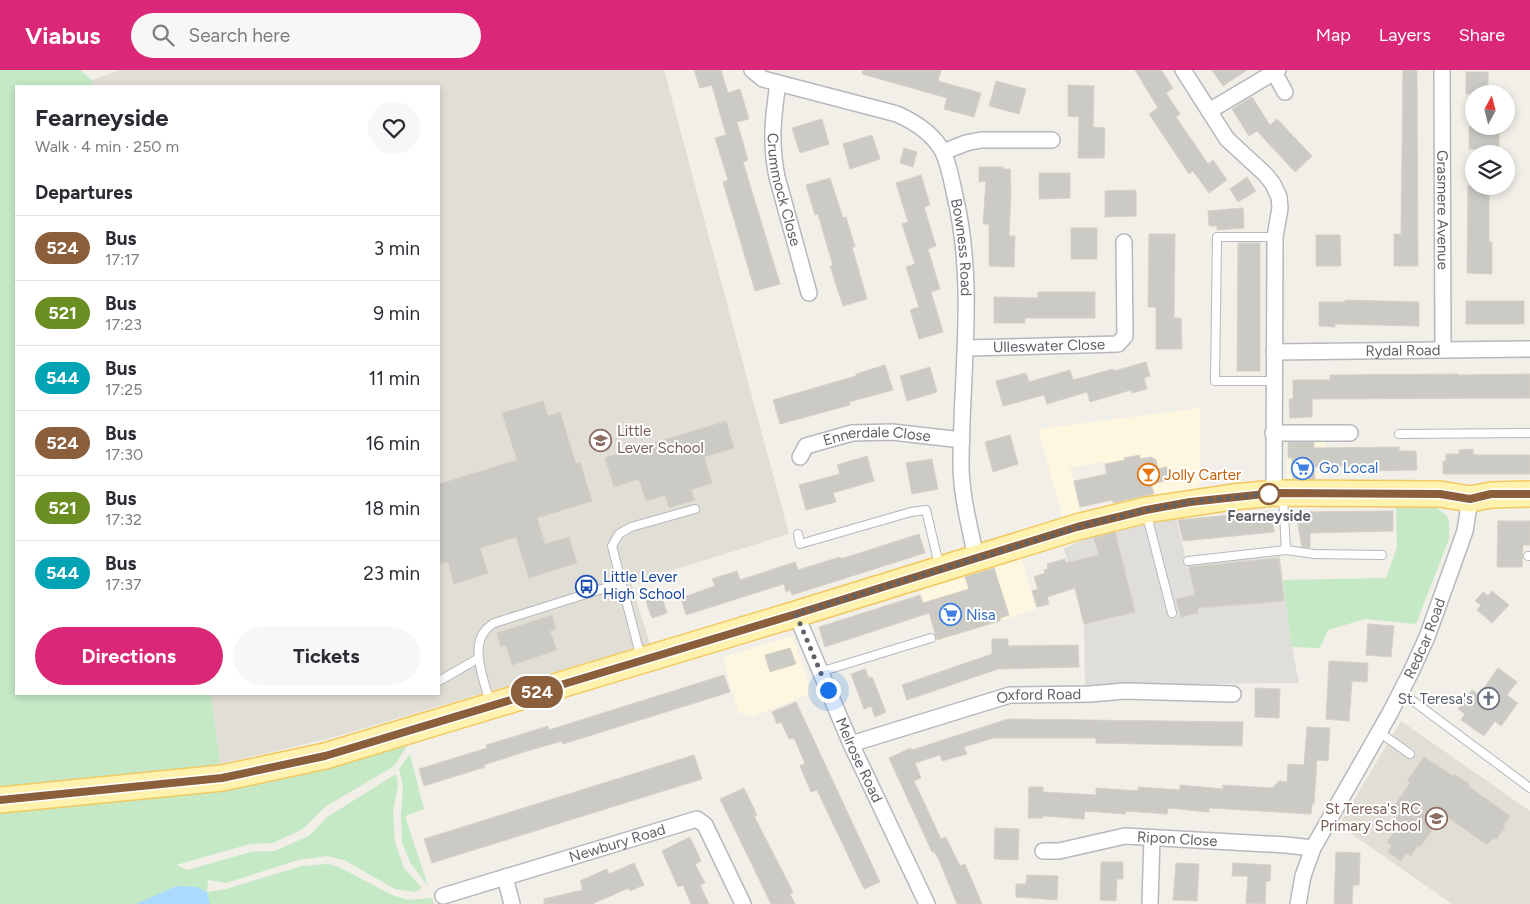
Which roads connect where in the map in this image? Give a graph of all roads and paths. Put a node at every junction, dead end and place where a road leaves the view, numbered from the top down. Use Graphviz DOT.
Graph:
graph roads {
  1 [pos="752,70"];
  2 [pos="1183,70"];
  3 [pos="1442,70"];
  4 [pos="1276,71"];
  5 [pos="778,83"];
  6 [pos="1285,92"];
  7 [pos="1209,111"];
  8 [pos="1052,140"];
  9 [pos="943,152"];
  10 [pos="1275,236"];
  11 [pos="1124,242"];
  12 [pos="809,293"];
  13 [pos="967,348"];
  14 [pos="1530,349"];
  15 [pos="1443,350"];
  16 [pos="1274,352"];
  17 [pos="1274,381"];
  18 [pos="1273,433"];
  19 [pos="1350,433"];
  20 [pos="1530,433"];
  21 [pos="1399,434"];
  22 [pos="962,440"];
  23 [pos="800,457"];
  24 [pos="1279,493"];
  25 [pos="1530,494"];
  26 [pos="1470,499"];
  27 [pos="695,509"];
  28 [pos="1146,510"];
  29 [pos="798,534"];
  30 [pos="1286,550"];
  31 [pos="1382,555"];
  32 [pos="976,558"];
  33 [pos="1188,561"];
  34 [pos="940,569"];
  35 [pos="621,583"];
  36 [pos="1172,613"];
  37 [pos="796,614"];
  38 [pos="931,638"];
  39 [pos="478,658"];
  40 [pos="642,661"];
  41 [pos="820,672"];
  42 [pos="440,680"];
  43 [pos="1401,692"];
  44 [pos="1233,694"];
  45 [pos="491,706"];
  46 [pos="1379,732"];
  47 [pos="850,744"];
  48 [pos="1410,754"];
  49 [pos="1530,788"];
  50 [pos="0,800"];
  51 [pos="1152,838"];
  52 [pos="1313,848"];
  53 [pos="1043,851"];
  54 [pos="505,877"];
  55 [pos="443,896"];
  56 [pos="512,904"];
  57 [pos="743,904"];
  58 [pos="927,904"];
  59 [pos="1150,904"];
  60 [pos="1298,904"];
  1 -- 5 [label="street, Bowness Road"];
  2 -- 7 [label="street"];
  3 -- 15 [label="street, Grasmere Avenue"];
  4 -- 6 [label="street"];
  4 -- 7 [label="street"];
  5 -- 9 [label="street, Bowness Road"];
  5 -- 12 [label="street, Crummock Close"];
  7 -- 10 [label="street"];
  8 -- 9 [label="street"];
  9 -- 13 [label="street, Bowness Road"];
  10 -- 16 [label="street"];
  10 -- 17 [label="lane"];
  11 -- 13 [label="street, Ulleswater Close"];
  13 -- 22 [label="street, Bowness Road"];
  14 -- 15 [label="street, Rydal Road"];
  15 -- 16 [label="street, Rydal Road"];
  16 -- 17 [label="street"];
  17 -- 18 [label="street"];
  18 -- 19 [label="street"];
  18 -- 24 [label="street"];
  20 -- 21 [label="lane"];
  22 -- 23 [label="street, Ennerdale Close"];
  22 -- 32 [label="street, Bowness Road"];
  24 -- 26 [label="main road"];
  24 -- 28 [label="main road"];
  24 -- 30 [label="lane"];
  25 -- 26 [label="main road"];
  26 -- 43 [label="street, Redcar Road"];
  27 -- 35 [label="lane"];
  28 -- 32 [label="main road"];
  28 -- 36 [label="lane"];
  29 -- 34 [label="lane"];
  30 -- 31 [label="lane"];
  30 -- 33 [label="lane"];
  32 -- 34 [label="main road"];
  34 -- 37 [label="main road"];
  35 -- 39 [label="lane"];
  35 -- 40 [label="lane"];
  37 -- 40 [label="main road"];
  37 -- 41 [label="street, Melrose Road"];
  38 -- 41 [label="lane"];
  39 -- 42 [label="lane"];
  39 -- 45 [label="lane"];
  40 -- 45 [label="main road"];
  41 -- 47 [label="street, Melrose Road"];
  43 -- 46 [label="street, Redcar Road"];
  43 -- 49 [label="lane"];
  44 -- 47 [label="street, Oxford Road"];
  45 -- 50 [label="main road"];
  46 -- 48 [label="lane"];
  46 -- 52 [label="street, Redcar Road"];
  47 -- 58 [label="street, Melrose Road"];
  51 -- 52 [label="street, Ripon Close"];
  51 -- 53 [label="street, Ripon Close"];
  51 -- 59 [label="street"];
  52 -- 60 [label="street, Redcar Road"];
  54 -- 55 [label="street, Newbury Road"];
  54 -- 56 [label="street"];
  54 -- 57 [label="street, Newbury Road"];
}
